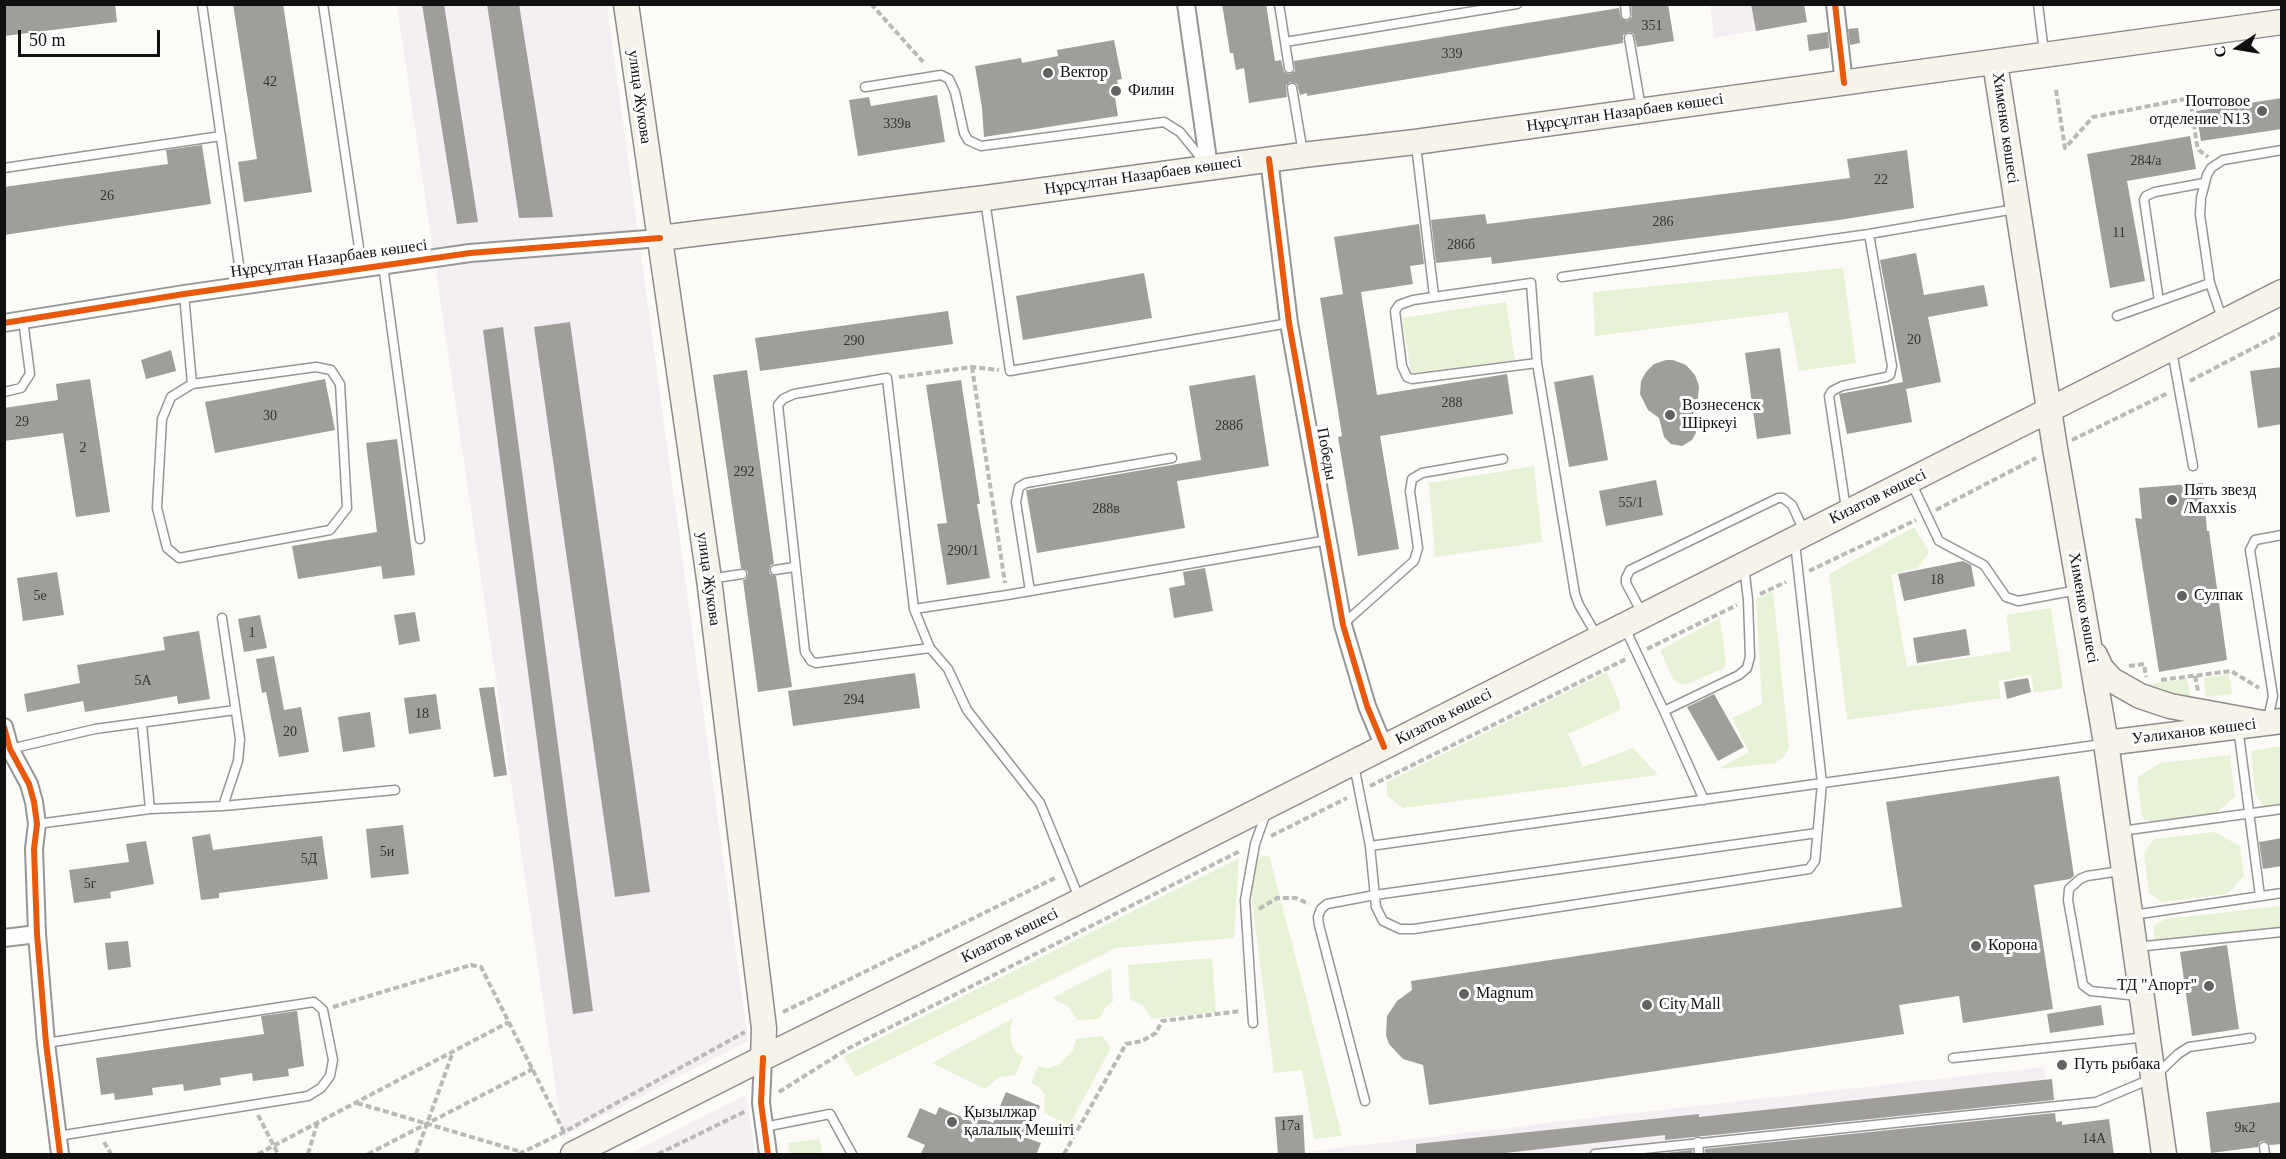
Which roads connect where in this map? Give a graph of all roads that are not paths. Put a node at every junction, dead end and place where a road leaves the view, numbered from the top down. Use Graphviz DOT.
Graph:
graph roads {
  1 [pos="202,4"];
  2 [pos="323,4"];
  3 [pos="626,4"];
  4 [pos="1186,4"];
  5 [pos="1278,4"];
  6 [pos="1516,4"];
  7 [pos="1625,4"];
  8 [pos="1835,4"];
  9 [pos="2038,4"];
  10 [pos="1626,15"];
  11 [pos="2282,22"];
  12 [pos="1629,38"];
  13 [pos="1285,42"];
  14 [pos="2044,56"];
  15 [pos="1995,63"];
  16 [pos="1289,68"];
  17 [pos="1845,84"];
  18 [pos="865,87"];
  19 [pos="1292,88"];
  20 [pos="1641,110"];
  21 [pos="220,136"];
  22 [pos="1415,142"];
  23 [pos="2282,150"];
  24 [pos="1303,155"];
  25 [pos="1269,159"];
  26 [pos="1209,167"];
  27 [pos="4,168"];
  28 [pos="2204,183"];
  29 [pos="985,198"];
  30 [pos="2017,208"];
  31 [pos="1869,234"];
  32 [pos="660,238"];
  33 [pos="383,265"];
  34 [pos="362,268"];
  35 [pos="1562,277"];
  36 [pos="2210,283"];
  37 [pos="242,286"];
  38 [pos="2282,292"];
  39 [pos="184,294"];
  40 [pos="1434,296"];
  41 [pos="2159,301"];
  42 [pos="2116,316"];
  43 [pos="23,320"];
  44 [pos="2223,322"];
  45 [pos="4,323"];
  46 [pos="1288,323"];
  47 [pos="2172,348"];
  48 [pos="1537,363"];
  49 [pos="192,384"];
  50 [pos="4,392"];
  51 [pos="2049,410"];
  52 [pos="1172,458"];
  53 [pos="1503,459"];
  54 [pos="2193,466"];
  55 [pos="1911,481"];
  56 [pos="1846,512"];
  57 [pos="2282,535"];
  58 [pos="1800,536"];
  59 [pos="420,538"];
  60 [pos="1328,540"];
  61 [pos="1744,565"];
  62 [pos="794,567"];
  63 [pos="775,570"];
  64 [pos="742,574"];
  65 [pos="709,579"];
  66 [pos="2079,590"];
  67 [pos="1030,591"];
  68 [pos="914,609"];
  69 [pos="222,618"];
  70 [pos="1634,621"];
  71 [pos="2085,621"];
  72 [pos="1343,625"];
  73 [pos="1598,639"];
  74 [pos="930,648"];
  75 [pos="235,710"];
  76 [pos="1664,711"];
  77 [pos="2271,722"];
  78 [pos="142,724"];
  79 [pos="4,727"];
  80 [pos="2238,727"];
  81 [pos="2106,743"];
  82 [pos="1384,747"];
  83 [pos="10,749"];
  84 [pos="1353,762"];
  85 [pos="1822,783"];
  86 [pos="395,790"];
  87 [pos="1704,800"];
  88 [pos="223,806"];
  89 [pos="1268,806"];
  90 [pos="150,809"];
  91 [pos="2282,809"];
  92 [pos="2247,814"];
  93 [pos="37,824"];
  94 [pos="2118,832"];
  95 [pos="1817,833"];
  96 [pos="1370,846"];
  97 [pos="2123,871"];
  98 [pos="2282,893"];
  99 [pos="1375,895"];
  100 [pos="2260,896"];
  101 [pos="1080,901"];
  102 [pos="2130,915"];
  103 [pos="2282,932"];
  104 [pos="38,934"];
  105 [pos="4,938"];
  106 [pos="2134,948"];
  107 [pos="2141,996"];
  108 [pos="1252,1023"];
  109 [pos="2147,1037"];
  110 [pos="2251,1038"];
  111 [pos="46,1043"];
  112 [pos="763,1058"];
  113 [pos="1953,1058"];
  114 [pos="2153,1078"];
  115 [pos="1365,1101"];
  116 [pos="764,1127"];
  117 [pos="58,1136"];
  118 [pos="1698,1142"];
  119 [pos="60,1155"];
  120 [pos="573,1155"];
  121 [pos="768,1155"];
  122 [pos="852,1155"];
  123 [pos="1595,1155"];
  124 [pos="1699,1155"];
  125 [pos="2164,1155"];
  1 -- 21 [label="lane"];
  2 -- 34 [label="lane"];
  3 -- 32 [label="main road, улица Жукова"];
  4 -- 26 [label="street"];
  5 -- 13 [label="lane"];
  6 -- 13 [label="lane"];
  7 -- 10 [label="lane"];
  8 -- 17 [label="street"];
  9 -- 14 [label="lane"];
  11 -- 14 [label="main road, Нұрсұлтан Назарбаев көшесі"];
  12 -- 20 [label="lane"];
  13 -- 16 [label="lane"];
  14 -- 15 [label="main road, Нұрсұлтан Назарбаев көшесі"];
  15 -- 17 [label="main road, Нұрсұлтан Назарбаев көшесі"];
  15 -- 30 [label="main road, Хименко көшесі"];
  17 -- 20 [label="main road, Нұрсұлтан Назарбаев көшесі"];
  18 -- 26 [label="lane"];
  19 -- 24 [label="lane"];
  20 -- 22 [label="main road, Нұрсұлтан Назарбаев көшесі"];
  21 -- 27 [label="lane"];
  21 -- 37 [label="lane"];
  22 -- 24 [label="main road, Нұрсұлтан Назарбаев көшесі"];
  22 -- 40 [label="lane"];
  23 -- 28 [label="lane"];
  24 -- 25 [label="main road, Нұрсұлтан Назарбаев көшесі"];
  25 -- 26 [label="main road, Нұрсұлтан Назарбаев көшесі"];
  25 -- 46 [label="street, Победы"];
  26 -- 29 [label="main road, Нұрсұлтан Назарбаев көшесі"];
  28 -- 36 [label="lane"];
  28 -- 41 [label="lane"];
  29 -- 32 [label="main road, Нұрсұлтан Назарбаев көшесі"];
  29 -- 46 [label="lane"];
  30 -- 31 [label="lane"];
  30 -- 51 [label="main road, Хименко көшесі"];
  31 -- 35 [label="lane"];
  31 -- 56 [label="lane"];
  32 -- 33 [label="street, Нұрсұлтан Назарбаев көшесі"];
  32 -- 65 [label="main road, улица Жукова"];
  33 -- 34 [label="street, Нұрсұлтан Назарбаев көшесі"];
  33 -- 59 [label="lane"];
  34 -- 37 [label="street, Нұрсұлтан Назарбаев көшесі"];
  36 -- 41 [label="lane"];
  36 -- 44 [label="lane"];
  37 -- 39 [label="street, Нұрсұлтан Назарбаев көшесі"];
  38 -- 44 [label="main road, Кизатов көшесі"];
  39 -- 43 [label="street, Нұрсұлтан Назарбаев көшесі"];
  39 -- 49 [label="lane"];
  40 -- 48 [label="lane"];
  40 -- 48 [label="lane"];
  41 -- 42 [label="lane"];
  43 -- 45 [label="street, Нұрсұлтан Назарбаев көшесі"];
  43 -- 50 [label="lane"];
  44 -- 47 [label="main road, Кизатов көшесі"];
  46 -- 60 [label="street, Победы"];
  47 -- 51 [label="main road, Кизатов көшесі"];
  47 -- 54 [label="lane"];
  48 -- 73 [label="lane"];
  49 -- 49 [label="lane"];
  51 -- 55 [label="main road, Кизатов көшесі"];
  51 -- 66 [label="main road, Хименко көшесі"];
  52 -- 67 [label="lane"];
  53 -- 72 [label="lane"];
  55 -- 56 [label="main road, Кизатов көшесі"];
  55 -- 66 [label="lane"];
  56 -- 58 [label="main road, Кизатов көшесі"];
  57 -- 77 [label="lane"];
  58 -- 61 [label="main road, Кизатов көшесі"];
  58 -- 70 [label="lane"];
  58 -- 85 [label="lane"];
  60 -- 67 [label="lane"];
  60 -- 72 [label="street, Победы"];
  61 -- 70 [label="main road, Кизатов көшесі"];
  61 -- 76 [label="lane"];
  62 -- 63 [label="lane"];
  62 -- 68 [label="lane"];
  62 -- 74 [label="lane"];
  64 -- 65 [label="lane"];
  65 -- 112 [label="main road, улица Жукова"];
  66 -- 71 [label="main road, Хименко көшесі"];
  67 -- 68 [label="lane"];
  68 -- 74 [label="lane"];
  69 -- 75 [label="lane"];
  70 -- 73 [label="main road, Кизатов көшесі"];
  70 -- 76 [label="lane"];
  71 -- 77 [label="main road"];
  71 -- 81 [label="main road, Хименко көшесі"];
  72 -- 82 [label="street, Победы"];
  73 -- 82 [label="main road, Кизатов көшесі"];
  74 -- 101 [label="lane"];
  75 -- 78 [label="lane"];
  75 -- 88 [label="lane"];
  76 -- 87 [label="lane"];
  77 -- 80 [label="main road, Уәлиханов көшесі"];
  78 -- 83 [label="lane"];
  78 -- 90 [label="lane"];
  79 -- 83 [label="street"];
  80 -- 81 [label="main road, Уәлиханов көшесі"];
  80 -- 92 [label="lane"];
  81 -- 85 [label="lane"];
  81 -- 94 [label="main road, Хименко көшесі"];
  82 -- 84 [label="main road, Кизатов көшесі"];
  83 -- 93 [label="street"];
  84 -- 89 [label="main road, Кизатов көшесі"];
  84 -- 96 [label="lane"];
  85 -- 87 [label="lane"];
  85 -- 95 [label="lane"];
  86 -- 88 [label="lane"];
  87 -- 96 [label="lane"];
  88 -- 90 [label="lane"];
  89 -- 101 [label="main road, Кизатов көшесі"];
  89 -- 108 [label="lane"];
  90 -- 93 [label="lane"];
  91 -- 92 [label="lane"];
  92 -- 94 [label="lane"];
  92 -- 100 [label="lane"];
  93 -- 104 [label="street"];
  94 -- 97 [label="main road, Хименко көшесі"];
  95 -- 99 [label="lane"];
  95 -- 99 [label="lane"];
  96 -- 99 [label="lane"];
  97 -- 102 [label="main road, Хименко көшесі"];
  97 -- 107 [label="lane"];
  98 -- 100 [label="lane"];
  99 -- 115 [label="lane"];
  100 -- 102 [label="lane"];
  101 -- 112 [label="main road, Кизатов көшесі"];
  102 -- 106 [label="main road, Хименко көшесі"];
  103 -- 106 [label="lane"];
  104 -- 105 [label="street"];
  104 -- 111 [label="street"];
  106 -- 107 [label="main road, Хименко көшесі"];
  107 -- 109 [label="main road, Хименко көшесі"];
  109 -- 113 [label="lane"];
  109 -- 114 [label="main road, Хименко көшесі"];
  110 -- 114 [label="lane"];
  111 -- 117 [label="street"];
  111 -- 117 [label="lane"];
  112 -- 116 [label="street, улица Жукова"];
  112 -- 120 [label="main road, Кизатов көшесі"];
  114 -- 118 [label="lane"];
  114 -- 125 [label="main road, Хименко көшесі"];
  116 -- 121 [label="street, улица Жукова"];
  116 -- 122 [label="lane"];
  117 -- 119 [label="street"];
  118 -- 123 [label="lane"];
  118 -- 124 [label="lane"];
}
